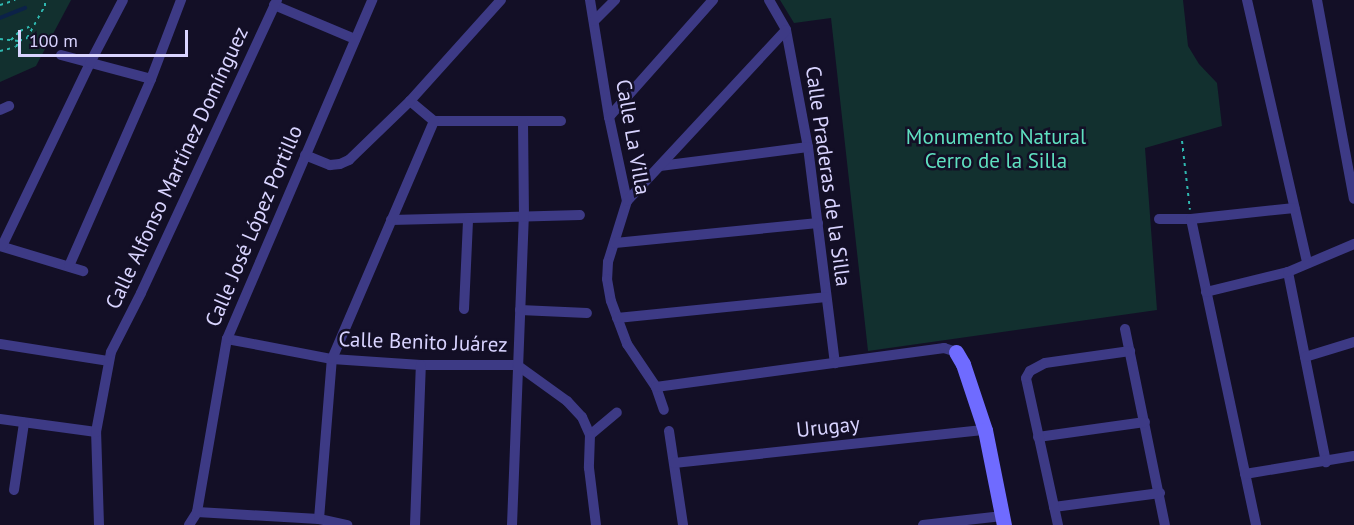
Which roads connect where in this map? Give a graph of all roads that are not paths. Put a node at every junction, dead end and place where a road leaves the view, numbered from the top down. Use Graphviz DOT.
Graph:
graph roads {
  1 [pos="123,0"];
  2 [pos="181,0"];
  3 [pos="372,0"];
  4 [pos="501,0"];
  5 [pos="590,0"];
  6 [pos="615,0"];
  7 [pos="713,0"];
  8 [pos="769,0"];
  9 [pos="1247,0"];
  10 [pos="1317,0"];
  11 [pos="276,3"];
  12 [pos="594,21"];
  13 [pos="786,30"];
  14 [pos="356,39"];
  15 [pos="61,55"];
  16 [pos="90,63"];
  17 [pos="151,79"];
  18 [pos="410,101"];
  19 [pos="609,117"];
  20 [pos="523,121"];
  21 [pos="561,121"];
  22 [pos="434,122"];
  23 [pos="808,147"];
  24 [pos="305,155"];
  25 [pos="660,166"];
  26 [pos="1354,199"];
  27 [pos="627,201"];
  28 [pos="1294,208"];
  29 [pos="580,215"];
  30 [pos="524,217"];
  31 [pos="1160,219"];
  32 [pos="1191,219"];
  33 [pos="391,220"];
  34 [pos="468,220"];
  35 [pos="818,223"];
  36 [pos="615,243"];
  37 [pos="1354,244"];
  38 [pos="1,246"];
  39 [pos="1307,263"];
  40 [pos="69,266"];
  41 [pos="83,271"];
  42 [pos="1288,272"];
  43 [pos="1206,292"];
  44 [pos="826,297"];
  45 [pos="464,309"];
  46 [pos="520,310"];
  47 [pos="587,313"];
  48 [pos="617,318"];
  49 [pos="1125,329"];
  50 [pos="227,339"];
  51 [pos="1354,342"];
  52 [pos="0,344"];
  53 [pos="1130,351"];
  54 [pos="956,352"];
  55 [pos="109,356"];
  56 [pos="1305,357"];
  57 [pos="332,359"];
  58 [pos="835,363"];
  59 [pos="422,364"];
  60 [pos="517,365"];
  61 [pos="656,387"];
  62 [pos="664,410"];
  63 [pos="617,412"];
  64 [pos="0,419"];
  65 [pos="1145,422"];
  66 [pos="24,423"];
  67 [pos="985,430"];
  68 [pos="669,431"];
  69 [pos="96,432"];
  70 [pos="590,435"];
  71 [pos="1038,437"];
  72 [pos="1354,456"];
  73 [pos="1326,462"];
  74 [pos="674,463"];
  75 [pos="1245,474"];
  76 [pos="14,490"];
  77 [pos="1160,493"];
  78 [pos="1054,507"];
  79 [pos="197,512"];
  80 [pos="319,519"];
  81 [pos="1003,520"];
  82 [pos="287,522"];
  83 [pos="99,525"];
  84 [pos="189,525"];
  85 [pos="347,525"];
  86 [pos="415,525"];
  87 [pos="512,525"];
  88 [pos="596,525"];
  89 [pos="683,525"];
  90 [pos="923,525"];
  91 [pos="1058,525"];
  92 [pos="1166,525"];
  93 [pos="1256,525"];
  1 -- 16 [label="street"];
  2 -- 17 [label="street"];
  3 -- 14 [label="street, Calle José López Portillo"];
  4 -- 18 [label="street"];
  5 -- 12 [label="street, Calle La Villa"];
  6 -- 12 [label="street"];
  7 -- 19 [label="street"];
  8 -- 13 [label="street, Calle Praderas de la Silla"];
  9 -- 28 [label="street"];
  10 -- 26 [label="street"];
  11 -- 14 [label="street"];
  11 -- 55 [label="street, Calle Alfonso Martínez Domínguez"];
  12 -- 19 [label="street, Calle La Villa"];
  13 -- 23 [label="street, Calle Praderas de la Silla"];
  13 -- 25 [label="street"];
  14 -- 24 [label="street, Calle José López Portillo"];
  15 -- 16 [label="street"];
  16 -- 17 [label="street"];
  16 -- 38 [label="street"];
  17 -- 40 [label="street"];
  18 -- 22 [label="street"];
  18 -- 24 [label="street"];
  19 -- 27 [label="street, Calle La Villa"];
  20 -- 21 [label="street"];
  20 -- 22 [label="street"];
  20 -- 30 [label="street"];
  22 -- 33 [label="street"];
  23 -- 25 [label="street"];
  23 -- 35 [label="street, Calle Praderas de la Silla"];
  24 -- 50 [label="street, Calle José López Portillo"];
  25 -- 27 [label="street"];
  27 -- 36 [label="street, Calle La Villa"];
  28 -- 32 [label="street"];
  28 -- 39 [label="street"];
  29 -- 30 [label="street"];
  30 -- 34 [label="street"];
  30 -- 46 [label="street"];
  31 -- 32 [label="street"];
  32 -- 43 [label="street"];
  33 -- 34 [label="street"];
  33 -- 57 [label="street"];
  34 -- 45 [label="street"];
  35 -- 36 [label="street"];
  35 -- 44 [label="street, Calle Praderas de la Silla"];
  36 -- 48 [label="street, Calle La Villa"];
  37 -- 39 [label="street"];
  38 -- 40 [label="street"];
  39 -- 42 [label="street"];
  40 -- 41 [label="street"];
  42 -- 43 [label="street"];
  42 -- 56 [label="street"];
  43 -- 75 [label="street"];
  44 -- 48 [label="street"];
  44 -- 58 [label="street, Calle Praderas de la Silla"];
  46 -- 47 [label="street"];
  46 -- 60 [label="street"];
  48 -- 61 [label="street, Calle La Villa"];
  49 -- 53 [label="street"];
  50 -- 57 [label="street, Calle Benito Juárez"];
  50 -- 79 [label="street, Calle José López Portillo"];
  51 -- 56 [label="street"];
  52 -- 55 [label="street"];
  53 -- 65 [label="street"];
  53 -- 71 [label="street"];
  54 -- 58 [label="street"];
  54 -- 67 [label="street"];
  55 -- 69 [label="street, Calle Alfonso Martínez Domínguez"];
  56 -- 73 [label="street"];
  57 -- 59 [label="street, Calle Benito Juárez"];
  57 -- 80 [label="street"];
  58 -- 61 [label="street"];
  59 -- 60 [label="street, Calle Benito Juárez"];
  59 -- 86 [label="street"];
  60 -- 70 [label="street, Calle Benito Juárez"];
  60 -- 87 [label="street"];
  61 -- 62 [label="street, Calle La Villa"];
  63 -- 70 [label="street"];
  64 -- 66 [label="street"];
  65 -- 71 [label="street"];
  65 -- 77 [label="street"];
  66 -- 69 [label="street"];
  66 -- 76 [label="street"];
  67 -- 74 [label="street, Urugay"];
  67 -- 81 [label="street"];
  68 -- 74 [label="street"];
  69 -- 83 [label="street, Calle Alfonso Martínez Domínguez"];
  70 -- 88 [label="street"];
  71 -- 78 [label="street"];
  72 -- 73 [label="street"];
  73 -- 75 [label="street"];
  74 -- 89 [label="street"];
  75 -- 93 [label="street"];
  77 -- 78 [label="street"];
  77 -- 92 [label="street"];
  78 -- 91 [label="street"];
  79 -- 82 [label="street"];
  79 -- 84 [label="street"];
  80 -- 82 [label="street"];
  80 -- 85 [label="street"];
  81 -- 90 [label="street"];
}
